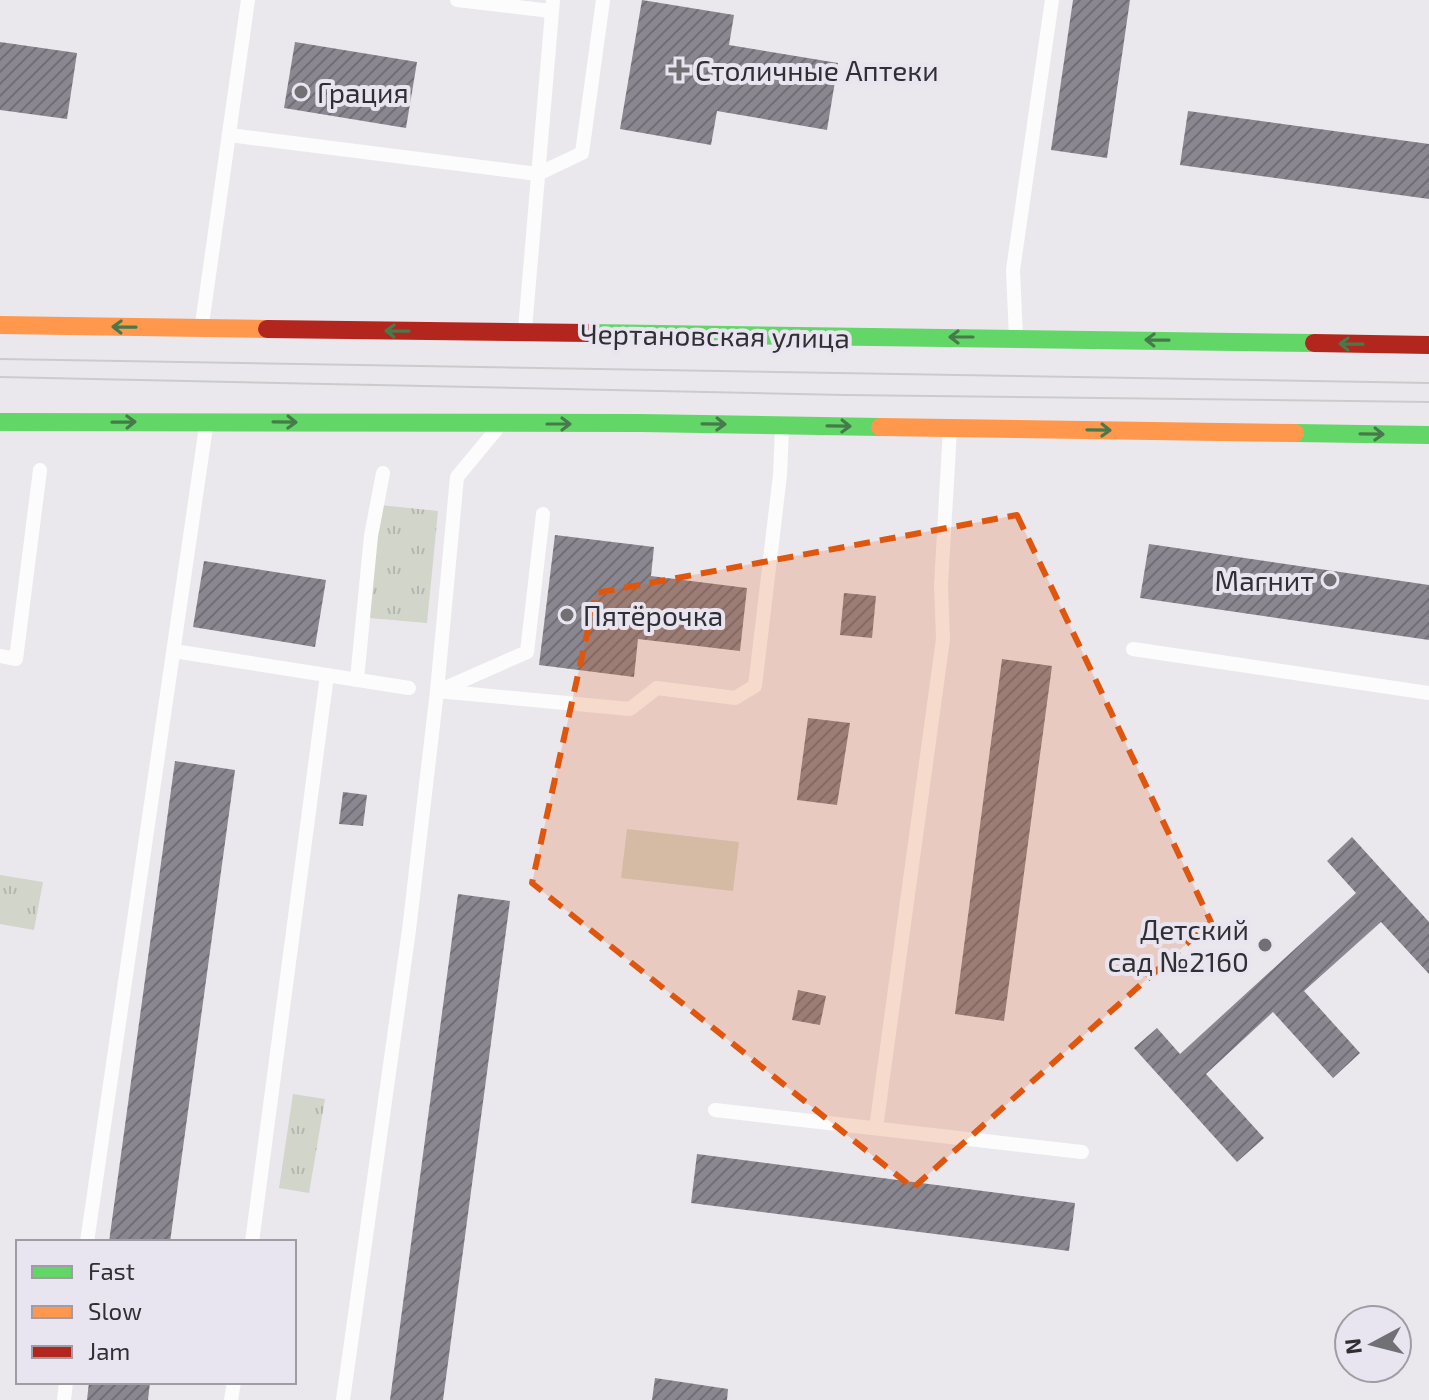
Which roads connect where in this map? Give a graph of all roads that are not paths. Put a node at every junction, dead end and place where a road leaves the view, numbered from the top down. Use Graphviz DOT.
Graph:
graph roads {
  1 [pos="248,0"];
  2 [pos="457,0"];
  3 [pos="603,0"];
  4 [pos="1052,0"];
  5 [pos="552,6"];
  6 [pos="229,135"];
  7 [pos="538,174"];
  8 [pos="0,325"];
  9 [pos="202,328"];
  10 [pos="524,333"];
  11 [pos="1016,338"];
  12 [pos="1429,345"];
  13 [pos="207,421"];
  14 [pos="0,422"];
  15 [pos="500,424"];
  16 [pos="783,425"];
  17 [pos="950,428"];
  18 [pos="1429,435"];
  19 [pos="40,470"];
  20 [pos="383,473"];
  21 [pos="543,514"];
  22 [pos="1133,649"];
  23 [pos="174,651"];
  24 [pos="0,656"];
  25 [pos="327,675"];
  26 [pos="357,679"];
  27 [pos="409,688"];
  28 [pos="437,691"];
  29 [pos="1429,693"];
  30 [pos="715,1110"];
  31 [pos="876,1128"];
  32 [pos="1082,1152"];
  33 [pos="87,1240"];
  34 [pos="252,1240"];
  35 [pos="343,1400"];
  1 -- 6 [label="lane"];
  2 -- 5 [label="lane"];
  3 -- 7 [label="lane"];
  4 -- 11 [label="lane"];
  5 -- 7 [label="lane"];
  6 -- 7 [label="lane"];
  6 -- 9 [label="lane"];
  7 -- 10 [label="lane"];
  9 -- 8 [label="main road, Чертановская улица, one-way"];
  10 -- 9 [label="main road, Чертановская улица, one-way"];
  11 -- 10 [label="main road, Чертановская улица, one-way"];
  12 -- 11 [label="main road, Чертановская улица, one-way"];
  14 -- 13 [label="main road, one-way"];
  13 -- 15 [label="main road, one-way"];
  13 -- 23 [label="lane"];
  15 -- 16 [label="main road, one-way"];
  15 -- 28 [label="lane"];
  16 -- 17 [label="main road, one-way"];
  16 -- 28 [label="lane"];
  17 -- 18 [label="main road, one-way"];
  17 -- 31 [label="lane"];
  19 -- 24 [label="lane"];
  20 -- 26 [label="lane"];
  21 -- 28 [label="lane"];
  22 -- 29 [label="lane"];
  23 -- 25 [label="lane"];
  23 -- 33 [label="lane"];
  25 -- 26 [label="lane"];
  25 -- 34 [label="lane"];
  26 -- 27 [label="lane"];
  28 -- 35 [label="lane"];
  30 -- 31 [label="lane"];
  31 -- 32 [label="lane"];
}
